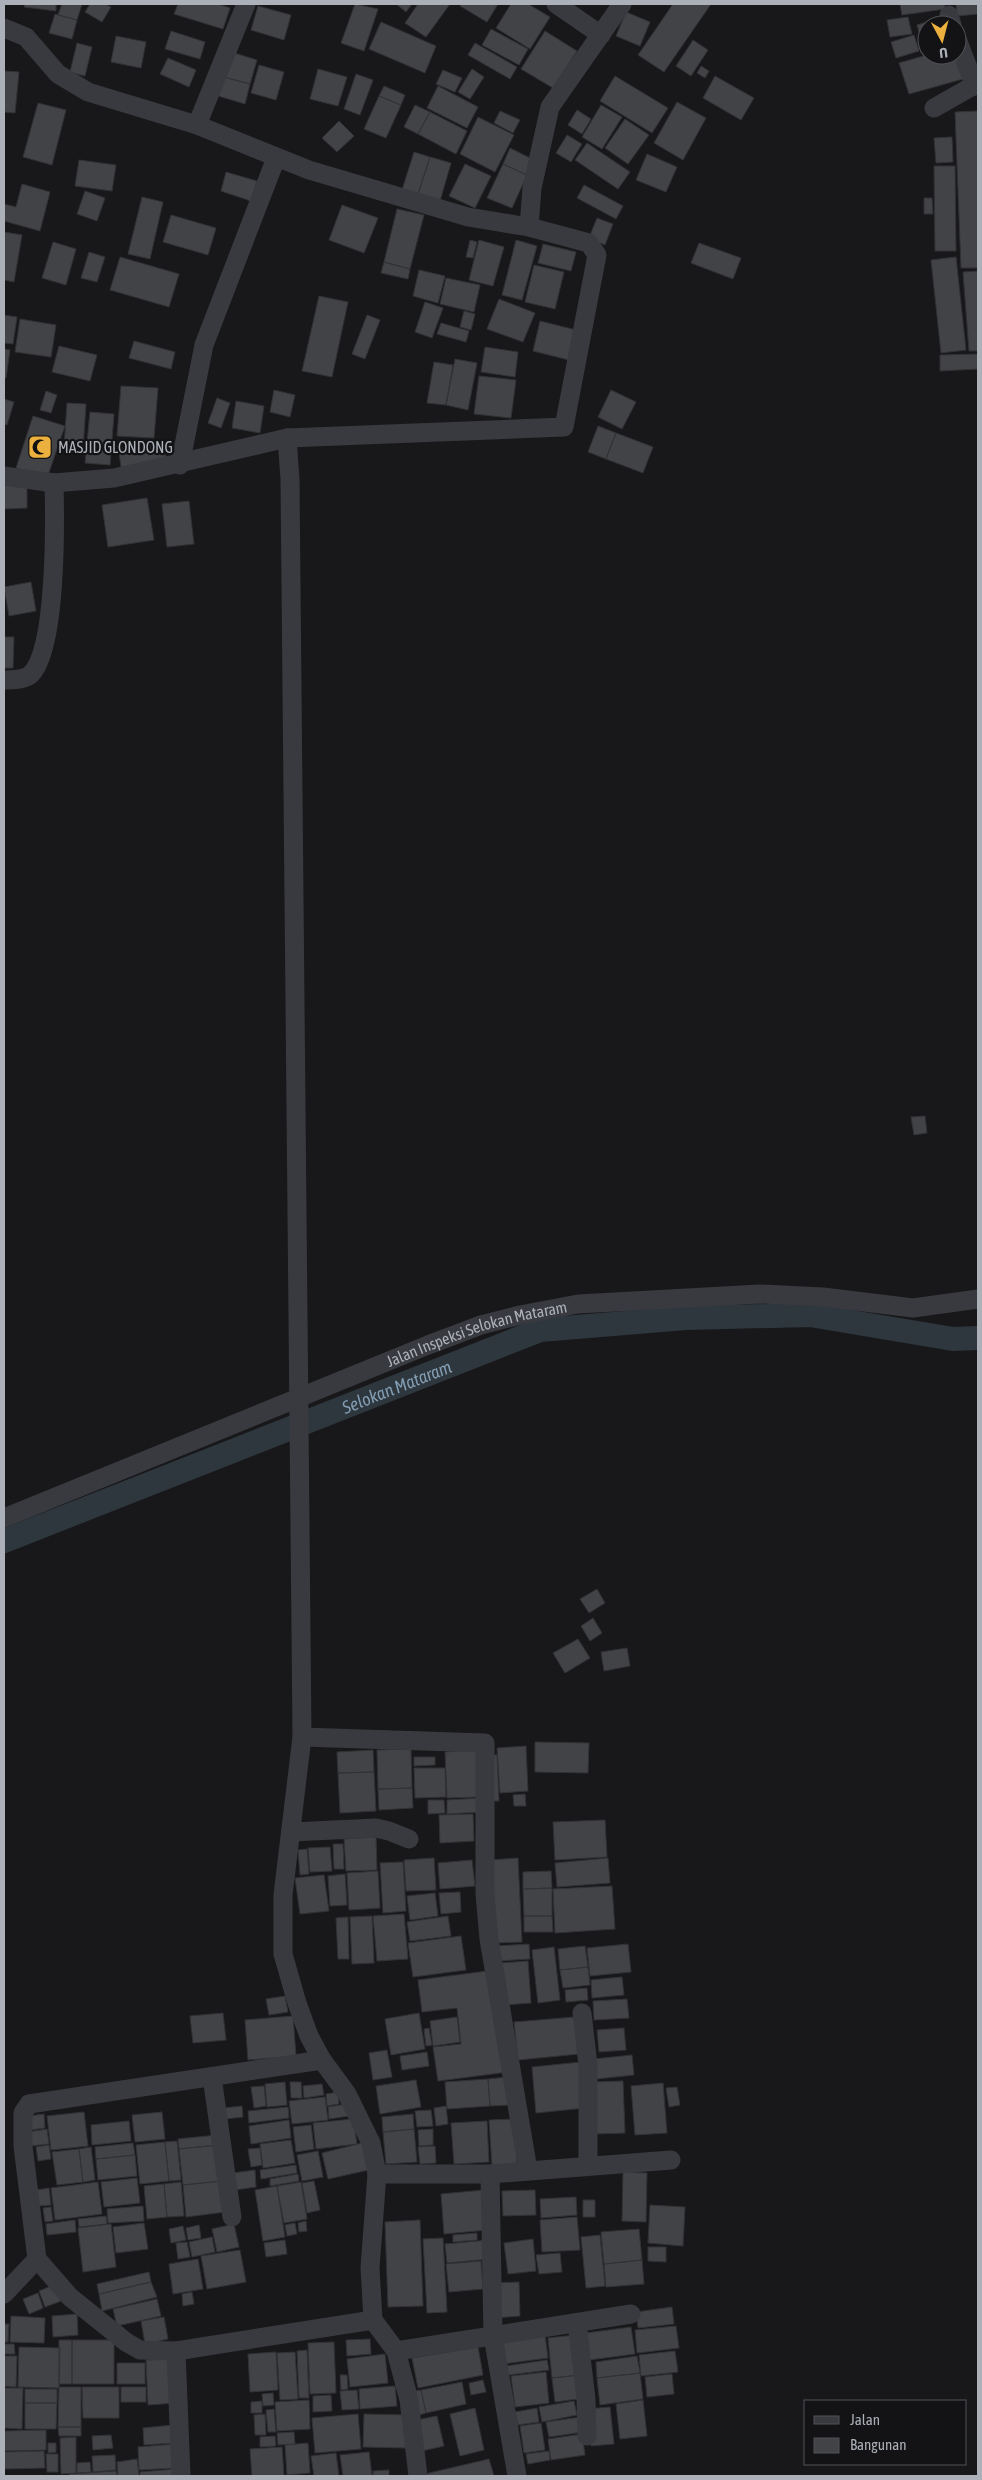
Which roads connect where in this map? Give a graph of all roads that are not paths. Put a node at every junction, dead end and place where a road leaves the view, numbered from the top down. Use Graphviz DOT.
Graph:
graph roads {
  1 [pos="246,4"];
  2 [pos="556,4"];
  3 [pos="622,4"];
  4 [pos="4,28"];
  5 [pos="602,35"];
  6 [pos="967,62"];
  7 [pos="977,84"];
  8 [pos="934,108"];
  9 [pos="197,126"];
  10 [pos="276,158"];
  11 [pos="529,227"];
  12 [pos="287,438"];
  13 [pos="180,464"];
  14 [pos="4,476"];
  15 [pos="54,483"];
  16 [pos="4,680"];
  17 [pos="978,1299"];
  18 [pos="299,1408"];
  19 [pos="4,1518"];
  20 [pos="302,1737"];
  21 [pos="291,1832"];
  22 [pos="409,1840"];
  23 [pos="582,2013"];
  24 [pos="322,2060"];
  25 [pos="212,2077"];
  26 [pos="671,2160"];
  27 [pos="588,2165"];
  28 [pos="528,2170"];
  29 [pos="377,2174"];
  30 [pos="490,2174"];
  31 [pos="232,2217"];
  32 [pos="37,2259"];
  33 [pos="4,2294"];
  34 [pos="631,2314"];
  35 [pos="373,2320"];
  36 [pos="577,2323"];
  37 [pos="493,2336"];
  38 [pos="176,2351"];
  39 [pos="396,2351"];
  40 [pos="587,2436"];
  41 [pos="180,2476"];
  42 [pos="418,2476"];
  43 [pos="517,2476"];
  1 -- 9 [label="street"];
  2 -- 5 [label="street"];
  3 -- 5 [label="street"];
  4 -- 9 [label="street"];
  5 -- 11 [label="street"];
  6 -- 7 [label="street"];
  7 -- 8 [label="street"];
  9 -- 10 [label="street"];
  10 -- 11 [label="street"];
  10 -- 13 [label="street"];
  11 -- 12 [label="street"];
  12 -- 13 [label="street"];
  12 -- 18 [label="street"];
  13 -- 15 [label="street"];
  14 -- 15 [label="street"];
  15 -- 16 [label="street"];
  17 -- 18 [label="street, Jalan Inspeksi Selokan Mataram"];
  18 -- 19 [label="street, Jalan Inspeksi Selokan Mataram"];
  18 -- 20 [label="street"];
  20 -- 21 [label="street"];
  20 -- 28 [label="street"];
  21 -- 22 [label="street"];
  21 -- 24 [label="street"];
  23 -- 27 [label="street"];
  24 -- 25 [label="street"];
  24 -- 29 [label="street"];
  25 -- 31 [label="street"];
  25 -- 32 [label="street"];
  26 -- 27 [label="street"];
  27 -- 28 [label="street"];
  28 -- 30 [label="street"];
  29 -- 30 [label="street"];
  29 -- 35 [label="street"];
  30 -- 37 [label="street"];
  32 -- 33 [label="street"];
  32 -- 38 [label="street"];
  34 -- 36 [label="street"];
  35 -- 38 [label="street"];
  35 -- 39 [label="street"];
  36 -- 37 [label="street"];
  36 -- 40 [label="street"];
  37 -- 39 [label="street"];
  37 -- 43 [label="street"];
  38 -- 41 [label="street"];
  39 -- 42 [label="street"];
}
